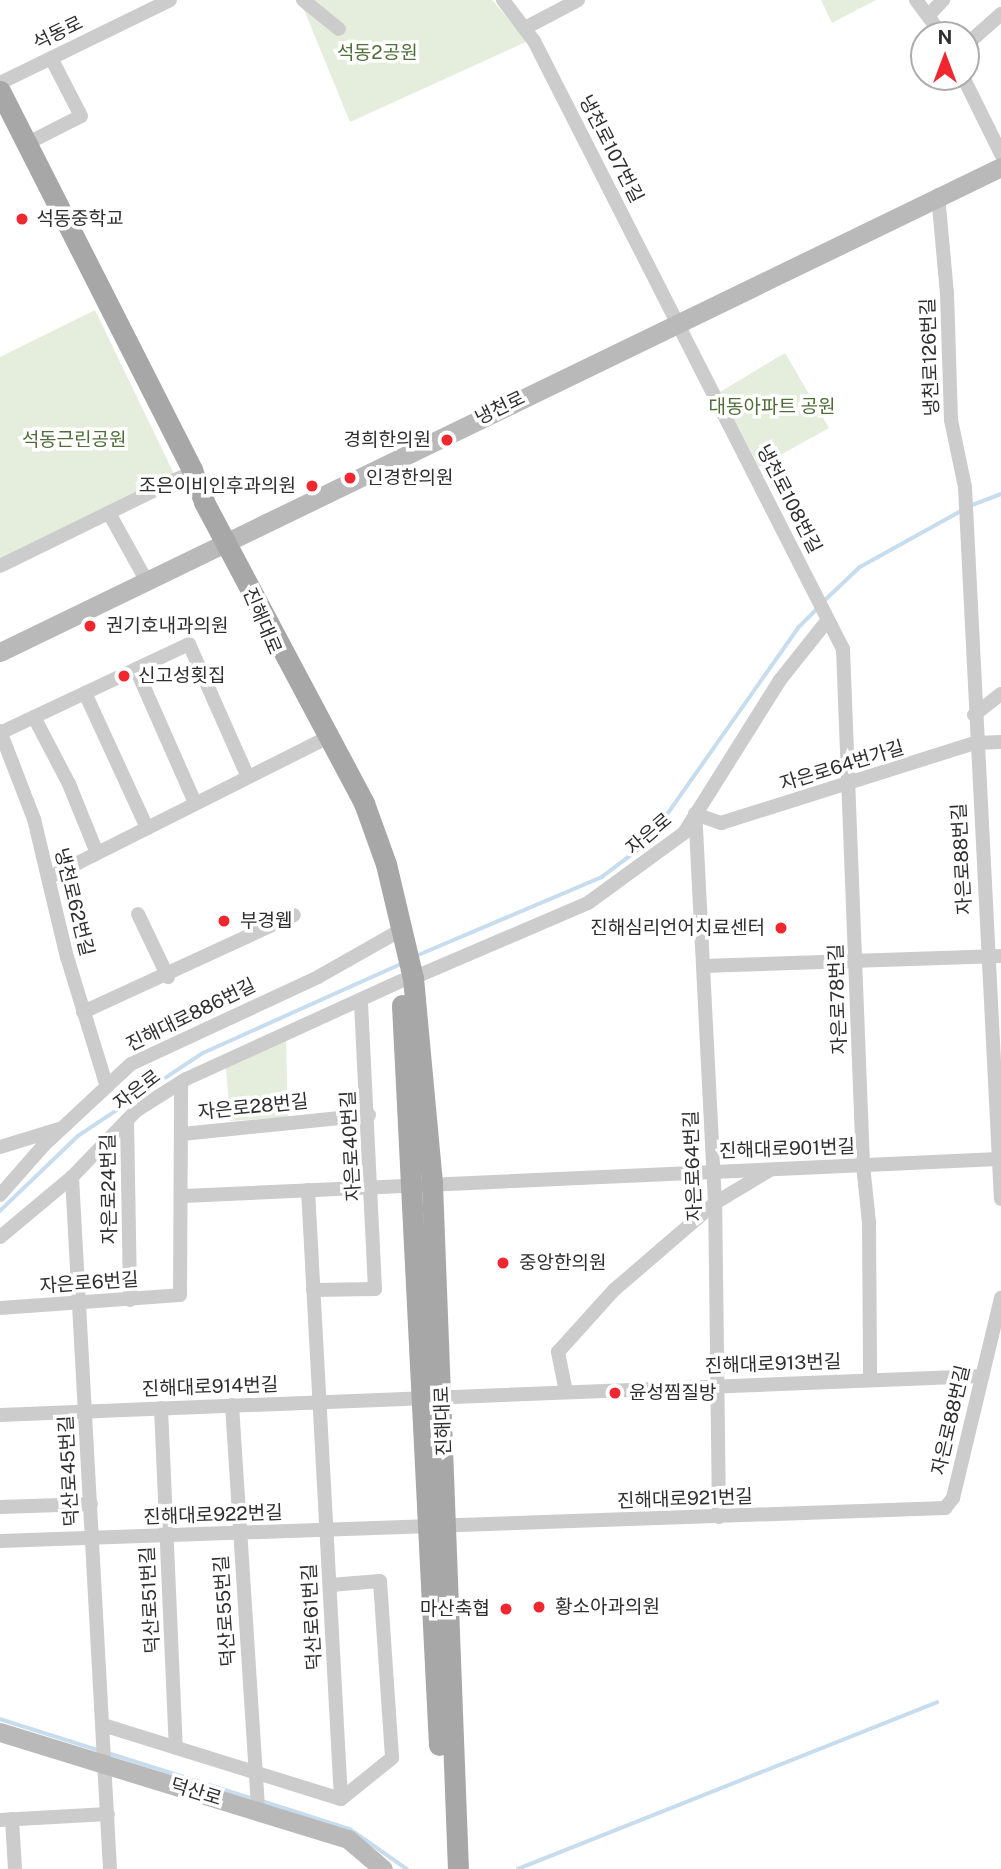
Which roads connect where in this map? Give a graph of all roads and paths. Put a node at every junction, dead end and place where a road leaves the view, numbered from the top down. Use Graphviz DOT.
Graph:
graph roads {
  1 [pos="303,0"];
  2 [pos="503,0"];
  3 [pos="578,0"];
  4 [pos="916,0"];
  5 [pos="943,0"];
  6 [pos="166,1"];
  7 [pos="1001,14"];
  8 [pos="929,15"];
  9 [pos="933,21"];
  10 [pos="525,28"];
  11 [pos="339,29"];
  12 [pos="980,33"];
  13 [pos="51,58"];
  14 [pos="0,83"];
  15 [pos="0,91"];
  16 [pos="970,91"];
  17 [pos="9,112"];
  18 [pos="28,142"];
  19 [pos="1001,154"];
  20 [pos="1001,167"];
  21 [pos="938,195"];
  22 [pos="677,321"];
  23 [pos="184,476"];
  24 [pos="204,502"];
  25 [pos="109,513"];
  26 [pos="967,516"];
  27 [pos="224,541"];
  28 [pos="0,566"];
  29 [pos="146,580"];
  30 [pos="244,580"];
  31 [pos="827,621"];
  32 [pos="0,652"];
  33 [pos="136,669"];
  34 [pos="85,693"];
  35 [pos="1001,694"];
  36 [pos="974,715"];
  37 [pos="34,717"];
  38 [pos="0,732"];
  39 [pos="320,741"];
  40 [pos="1001,742"];
  41 [pos="975,743"];
  42 [pos="248,777"];
  43 [pos="848,783"];
  44 [pos="195,803"];
  45 [pos="695,814"];
  46 [pos="147,828"];
  47 [pos="97,853"];
  48 [pos="48,878"];
  49 [pos="138,914"];
  50 [pos="294,915"];
  51 [pos="399,944"];
  52 [pos="994,956"];
  53 [pos="855,961"];
  54 [pos="703,966"];
  55 [pos="168,977"];
  56 [pos="407,978"];
  57 [pos="361,1001"];
  58 [pos="83,1012"];
  59 [pos="181,1082"];
  60 [pos="106,1083"];
  61 [pos="369,1115"];
  62 [pos="127,1120"];
  63 [pos="62,1128"];
  64 [pos="182,1133"];
  65 [pos="0,1147"];
  66 [pos="998,1159"];
  67 [pos="863,1165"];
  68 [pos="772,1169"];
  69 [pos="714,1171"];
  70 [pos="72,1177"];
  71 [pos="410,1184"];
  72 [pos="432,1184"];
  73 [pos="373,1186"];
  74 [pos="308,1190"];
  75 [pos="0,1195"];
  76 [pos="184,1196"];
  77 [pos="1001,1199"];
  78 [pos="715,1203"];
  79 [pos="0,1237"];
  80 [pos="313,1290"];
  81 [pos="180,1295"];
  82 [pos="1001,1298"];
  83 [pos="130,1300"];
  84 [pos="79,1304"];
  85 [pos="0,1308"];
  86 [pos="982,1376"];
  87 [pos="870,1380"];
  88 [pos="714,1386"];
  89 [pos="566,1391"];
  90 [pos="433,1396"];
  91 [pos="320,1401"];
  92 [pos="232,1405"];
  93 [pos="161,1408"];
  94 [pos="85,1411"];
  95 [pos="0,1415"];
  96 [pos="90,1504"];
  97 [pos="0,1507"];
  98 [pos="945,1508"];
  99 [pos="719,1517"];
  100 [pos="437,1528"];
  101 [pos="327,1531"];
  102 [pos="240,1534"];
  103 [pos="167,1536"];
  104 [pos="93,1538"];
  105 [pos="0,1541"];
  106 [pos="330,1585"];
  107 [pos="103,1725"];
  108 [pos="0,1732"];
  109 [pos="176,1748"];
  110 [pos="105,1763"];
  111 [pos="255,1772"];
  112 [pos="341,1799"];
  113 [pos="258,1811"];
  114 [pos="107,1814"];
  115 [pos="6,1820"];
  116 [pos="15,1869"];
  117 [pos="110,1869"];
  118 [pos="383,1869"];
  119 [pos="445,1869"];
  120 [pos="458,1869"];
  1 -- 11 [label="street"];
  2 -- 10 [label="street, 냉천로107번길"];
  3 -- 10 [label="street"];
  4 -- 8 [label="street"];
  5 -- 8 [label="street"];
  6 -- 13 [label="street, 석동로"];
  7 -- 12 [label="street"];
  8 -- 9 [label="street"];
  10 -- 22 [label="street, 냉천로107번길"];
  13 -- 14 [label="street, 석동로"];
  13 -- 18 [label="street"];
  15 -- 17 [label="main road"];
  16 -- 19 [label="street"];
  17 -- 18 [label="main road"];
  17 -- 23 [label="main road"];
  18 -- 24 [label="main road"];
  20 -- 21 [label="main road, 냉천로"];
  21 -- 22 [label="main road, 냉천로"];
  21 -- 26 [label="street, 냉천로126번길"];
  22 -- 27 [label="main road, 냉천로"];
  22 -- 31 [label="street, 냉천로108번길"];
  23 -- 24 [label="main road"];
  23 -- 25 [label="street"];
  24 -- 27 [label="main road"];
  25 -- 28 [label="street"];
  25 -- 29 [label="street"];
  26 -- 36 [label="street, 자은로88번길"];
  27 -- 29 [label="main road, 냉천로"];
  27 -- 30 [label="main road"];
  29 -- 32 [label="main road, 냉천로"];
  30 -- 39 [label="main road, 진해대로"];
  30 -- 51 [label="main road, 진해대로"];
  31 -- 43 [label="street, 자은로78번길"];
  31 -- 45 [label="street, 자은로"];
  33 -- 34 [label="street"];
  33 -- 42 [label="street"];
  33 -- 44 [label="street"];
  34 -- 37 [label="street"];
  34 -- 46 [label="street"];
  35 -- 36 [label="street"];
  36 -- 41 [label="street, 자은로88번길"];
  37 -- 38 [label="street"];
  37 -- 47 [label="street"];
  38 -- 48 [label="street, 냉천로62번길"];
  39 -- 42 [label="street"];
  39 -- 51 [label="main road, 진해대로"];
  40 -- 41 [label="street, 자은로64번가길"];
  41 -- 43 [label="street, 자은로64번가길"];
  41 -- 52 [label="street, 자은로88번길"];
  42 -- 44 [label="street"];
  43 -- 45 [label="street, 자은로64번가길"];
  43 -- 53 [label="street, 자은로78번길"];
  44 -- 46 [label="street"];
  45 -- 54 [label="street, 자은로64번길"];
  45 -- 56 [label="street, 자은로"];
  46 -- 47 [label="street"];
  47 -- 48 [label="street"];
  48 -- 58 [label="street, 냉천로62번길"];
  49 -- 55 [label="street"];
  50 -- 55 [label="street"];
  51 -- 56 [label="main road"];
  51 -- 60 [label="street, 진해대로886번길"];
  52 -- 53 [label="street"];
  52 -- 66 [label="street, 자은로88번길"];
  53 -- 54 [label="street"];
  53 -- 67 [label="street, 자은로78번길"];
  54 -- 69 [label="street, 자은로64번길"];
  55 -- 58 [label="street"];
  56 -- 57 [label="street, 자은로"];
  56 -- 71 [label="main road, 진해대로"];
  56 -- 72 [label="main road, 진해대로"];
  57 -- 59 [label="street, 자은로"];
  57 -- 61 [label="street, 자은로40번길"];
  58 -- 60 [label="street, 냉천로62번길"];
  59 -- 62 [label="street, 자은로"];
  59 -- 64 [label="street, 자은로28번길"];
  60 -- 63 [label="street, 진해대로886번길"];
  61 -- 64 [label="street, 자은로28번길"];
  61 -- 73 [label="street, 자은로40번길"];
  62 -- 70 [label="street, 자은로"];
  62 -- 83 [label="street, 자은로24번길"];
  63 -- 65 [label="street"];
  63 -- 75 [label="street, 진해대로886번길"];
  64 -- 76 [label="street, 자은로28번길"];
  66 -- 67 [label="street, 진해대로901번길"];
  66 -- 77 [label="street, 자은로88번길"];
  67 -- 68 [label="street, 진해대로901번길"];
  67 -- 87 [label="street, 자은로78번길"];
  68 -- 69 [label="street, 진해대로901번길"];
  68 -- 78 [label="street"];
  69 -- 72 [label="street, 진해대로901번길"];
  69 -- 78 [label="street, 자은로64번길"];
  70 -- 79 [label="street, 자은로"];
  70 -- 84 [label="street, 덕산로45번길"];
  71 -- 72 [label="street, 진해대로901번길"];
  71 -- 73 [label="street, 진해대로901번길"];
  71 -- 90 [label="main road, 진해대로"];
  72 -- 90 [label="main road, 진해대로"];
  73 -- 74 [label="street, 진해대로901번길"];
  73 -- 80 [label="street, 자은로40번길"];
  74 -- 76 [label="street, 진해대로901번길"];
  74 -- 80 [label="street, 덕산로61번길"];
  76 -- 81 [label="street, 자은로28번길"];
  78 -- 88 [label="street, 자은로64번길"];
  78 -- 89 [label="street"];
  80 -- 91 [label="street, 덕산로61번길"];
  81 -- 83 [label="street, 자은로6번길"];
  82 -- 86 [label="street, 자은로88번길"];
  83 -- 84 [label="street, 자은로6번길"];
  84 -- 85 [label="street, 자은로6번길"];
  84 -- 94 [label="street, 덕산로45번길"];
  86 -- 87 [label="street, 진해대로913번길"];
  86 -- 98 [label="street, 자은로88번길"];
  87 -- 88 [label="street, 진해대로913번길"];
  88 -- 89 [label="street, 진해대로913번길"];
  88 -- 99 [label="street, 자은로64번길"];
  89 -- 90 [label="street, 진해대로913번길"];
  90 -- 91 [label="street, 진해대로914번길"];
  90 -- 100 [label="main road, 진해대로"];
  91 -- 92 [label="street, 진해대로914번길"];
  91 -- 101 [label="street, 덕산로61번길"];
  92 -- 93 [label="street, 진해대로914번길"];
  92 -- 102 [label="street, 덕산로55번길"];
  93 -- 94 [label="street, 진해대로914번길"];
  93 -- 103 [label="street, 덕산로51번길"];
  94 -- 95 [label="street, 진해대로914번길"];
  94 -- 96 [label="street, 덕산로45번길"];
  96 -- 97 [label="street"];
  96 -- 104 [label="street, 덕산로45번길"];
  98 -- 99 [label="street, 진해대로921번길"];
  99 -- 100 [label="street, 진해대로921번길"];
  100 -- 101 [label="street, 진해대로922번길"];
  100 -- 119 [label="main road, 진해대로"];
  100 -- 120 [label="main road, 진해대로"];
  101 -- 102 [label="street, 진해대로922번길"];
  101 -- 106 [label="street, 덕산로61번길"];
  102 -- 103 [label="street, 진해대로922번길"];
  102 -- 111 [label="street, 덕산로55번길"];
  103 -- 104 [label="street, 진해대로922번길"];
  103 -- 109 [label="street, 덕산로51번길"];
  104 -- 105 [label="street, 진해대로922번길"];
  104 -- 107 [label="street, 덕산로45번길"];
  106 -- 112 [label="street, 덕산로61번길"];
  106 -- 112 [label="street"];
  107 -- 109 [label="street"];
  107 -- 110 [label="street, 덕산로45번길"];
  108 -- 110 [label="main road, 덕산로"];
  109 -- 111 [label="street"];
  110 -- 113 [label="main road, 덕산로"];
  110 -- 114 [label="street, 덕산로45번길"];
  111 -- 112 [label="street"];
  111 -- 113 [label="street, 덕산로55번길"];
  113 -- 118 [label="main road, 덕산로"];
  114 -- 115 [label="street"];
  114 -- 117 [label="street, 덕산로45번길"];
  115 -- 116 [label="street"];
}
